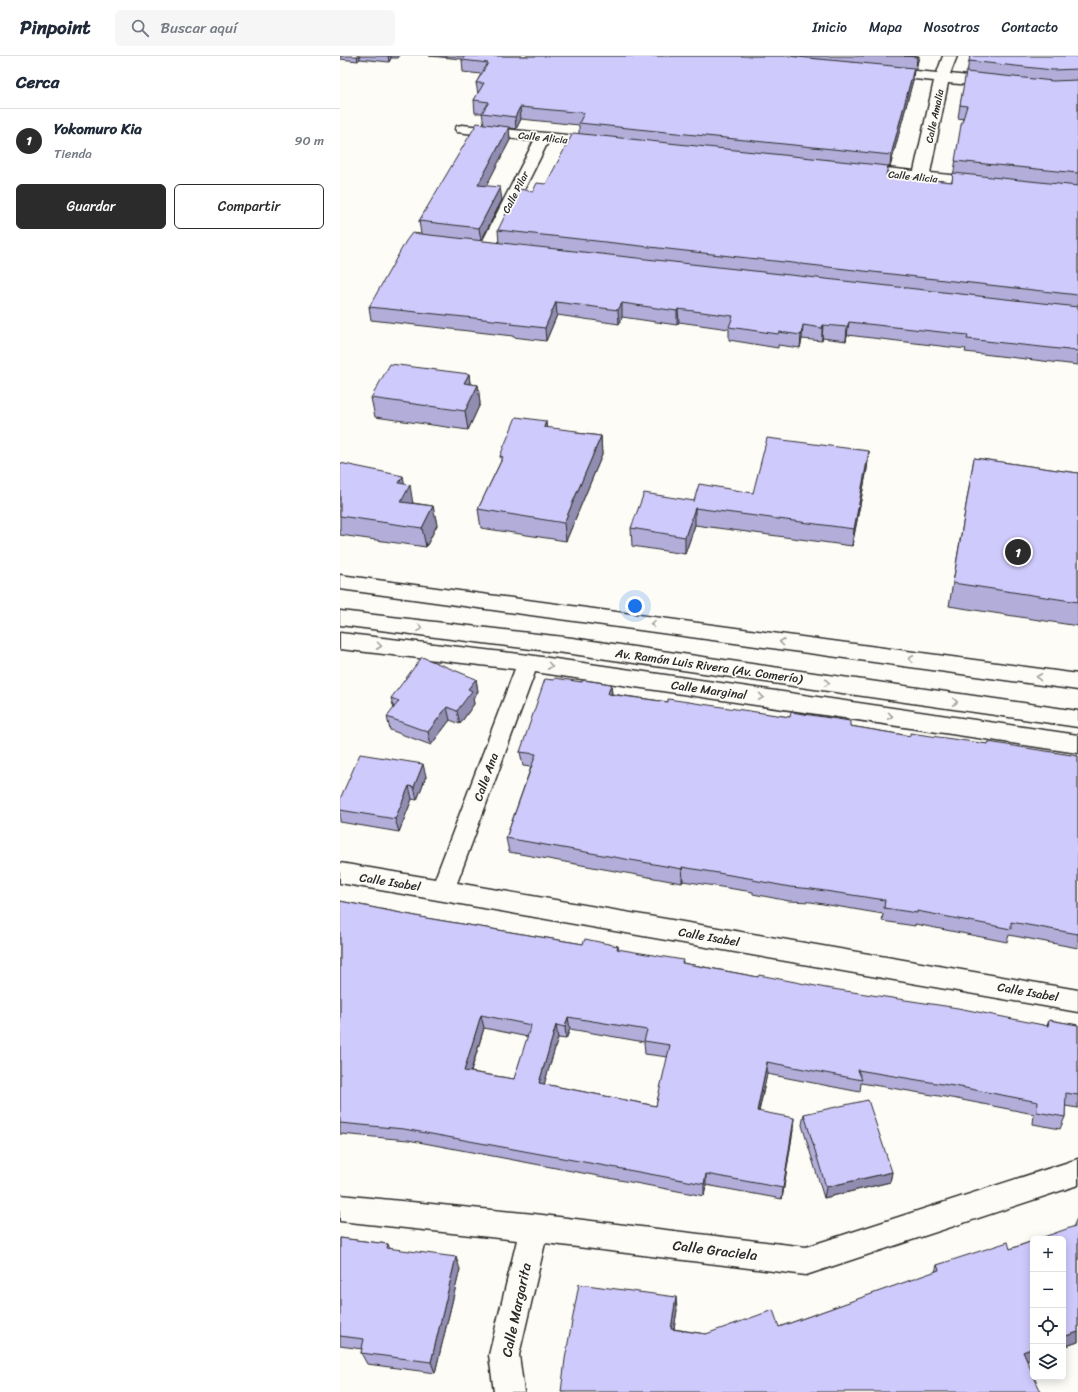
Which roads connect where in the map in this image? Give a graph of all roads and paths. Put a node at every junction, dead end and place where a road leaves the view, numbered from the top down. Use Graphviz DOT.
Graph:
graph roads {
  1 [pos="950,56"];
  2 [pos="872,71"];
  3 [pos="942,78"];
  4 [pos="1012,85"];
  5 [pos="462,129"];
  6 [pos="543,137"];
  7 [pos="614,145"];
  8 [pos="842,169"];
  9 [pos="921,177"];
  10 [pos="992,184"];
  11 [pos="487,248"];
  12 [pos="340,582"];
  13 [pos="340,618"];
  14 [pos="340,641"];
  15 [pos="528,663"];
  16 [pos="1078,682"];
  17 [pos="1078,719"];
  18 [pos="1078,744"];
  19 [pos="340,873"];
  20 [pos="443,890"];
  21 [pos="1078,1001"];
  22 [pos="1078,1172"];
  23 [pos="340,1208"];
  24 [pos="534,1228"];
  25 [pos="509,1392"];
  1 -- 3 [label="street, Calle Amalia"];
  2 -- 3 [label="street"];
  3 -- 4 [label="street"];
  3 -- 9 [label="street, Calle Amalia"];
  5 -- 6 [label="street, Calle Alicia"];
  6 -- 7 [label="street, Calle Alicia"];
  6 -- 11 [label="street, Calle Pilar"];
  8 -- 9 [label="street, Calle Alicia"];
  9 -- 10 [label="street, Calle Alicia"];
  16 -- 12 [label="street, one-way"];
  13 -- 17 [label="street, Av. Ramón Luis Rivera (Av. Comerío), one-way"];
  14 -- 15 [label="street, Calle Marginal, one-way"];
  15 -- 18 [label="street, Calle Marginal, one-way"];
  15 -- 20 [label="street, Calle Ana"];
  19 -- 20 [label="street, Calle Isabel"];
  20 -- 21 [label="street, Calle Isabel"];
  22 -- 24 [label="street, Calle Graciela"];
  23 -- 24 [label="street, Calle Graciela"];
  24 -- 25 [label="street, Calle Margarita"];
}
